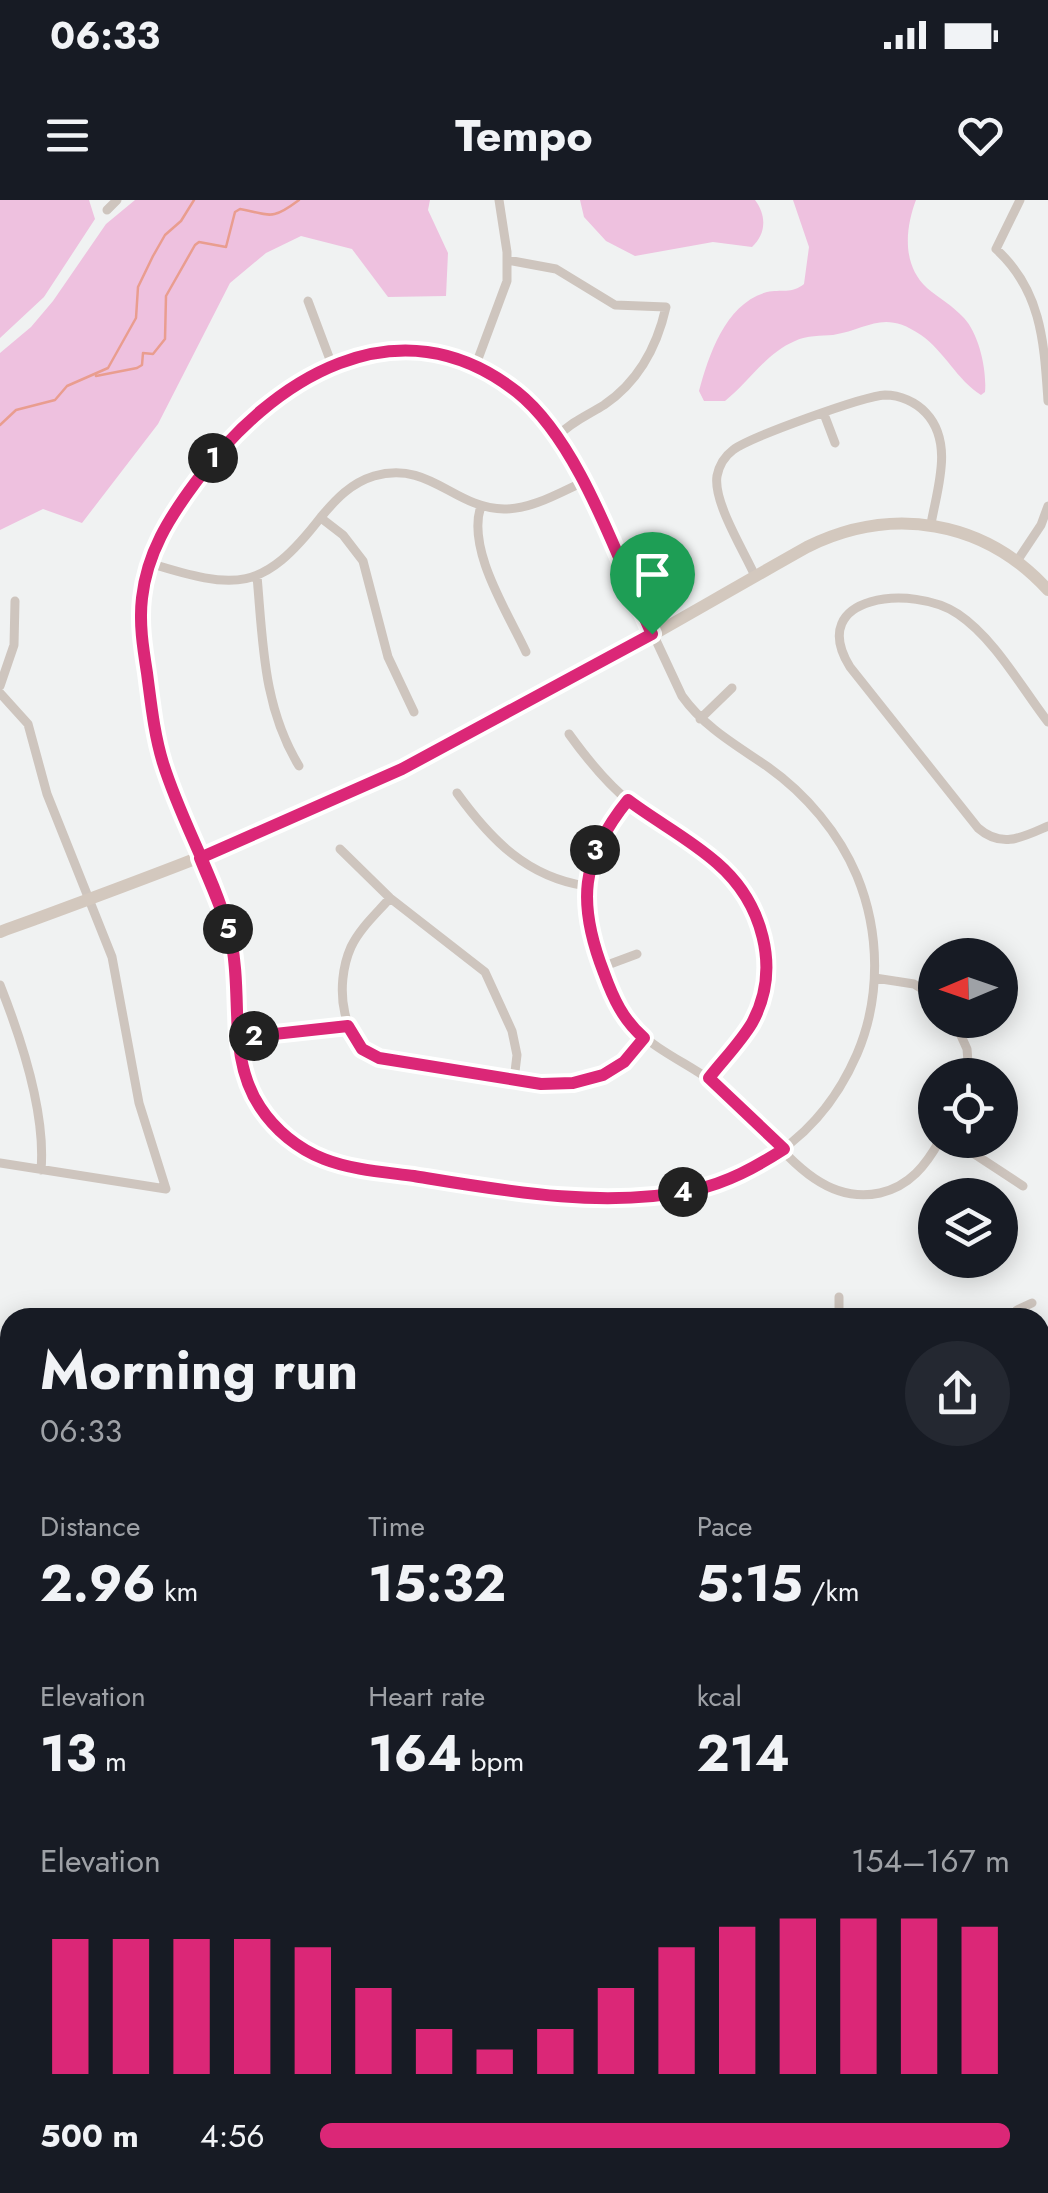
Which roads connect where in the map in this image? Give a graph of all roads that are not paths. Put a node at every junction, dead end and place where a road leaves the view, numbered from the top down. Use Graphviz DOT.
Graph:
graph roads {
  1 [pos="117,200"];
  2 [pos="500,200"];
  3 [pos="1020,200"];
  4 [pos="107,210"];
  5 [pos="508,260"];
  6 [pos="308,300"];
  7 [pos="332,365"];
  8 [pos="475,367"];
  9 [pos="1048,399"];
  10 [pos="824,414"];
  11 [pos="558,436"];
  12 [pos="835,443"];
  13 [pos="582,482"];
  14 [pos="481,506"];
  15 [pos="1048,506"];
  16 [pos="321,518"];
  17 [pos="932,524"];
  18 [pos="1017,561"];
  19 [pos="150,563"];
  20 [pos="257,576"];
  21 [pos="755,576"];
  22 [pos="1048,590"];
  23 [pos="14,601"];
  24 [pos="652,634"];
  25 [pos="526,652"];
  26 [pos="732,688"];
  27 [pos="0,690"];
  28 [pos="414,712"];
  29 [pos="700,719"];
  30 [pos="1048,722"];
  31 [pos="569,734"];
  32 [pos="299,766"];
  33 [pos="458,793"];
  34 [pos="628,800"];
  35 [pos="1048,826"];
  36 [pos="340,849"];
  37 [pos="200,858"];
  38 [pos="586,886"];
  39 [pos="390,898"];
  40 [pos="89,899"];
  41 [pos="0,932"];
  42 [pos="637,954"];
  43 [pos="602,968"];
  44 [pos="875,978"];
  45 [pos="0,985"];
  46 [pos="918,986"];
  47 [pos="348,1026"];
  48 [pos="238,1038"];
  49 [pos="644,1038"];
  50 [pos="709,1078"];
  51 [pos="514,1080"];
  52 [pos="784,1149"];
  53 [pos="926,1158"];
  54 [pos="980,1158"];
  55 [pos="0,1163"];
  56 [pos="41,1170"];
  57 [pos="1023,1186"];
  58 [pos="839,1298"];
  59 [pos="1032,1303"];
  60 [pos="839,1308"];
  61 [pos="1021,1308"];
  1 -- 4 [label="street"];
  2 -- 5 [label="street"];
  3 -- 9 [label="street"];
  5 -- 8 [label="street"];
  5 -- 11 [label="street"];
  6 -- 7 [label="street"];
  7 -- 8 [label="street"];
  7 -- 19 [label="street"];
  8 -- 11 [label="street"];
  10 -- 12 [label="street"];
  10 -- 17 [label="street"];
  10 -- 21 [label="street"];
  11 -- 13 [label="street"];
  13 -- 14 [label="street"];
  13 -- 24 [label="street"];
  14 -- 16 [label="street"];
  14 -- 25 [label="street"];
  15 -- 18 [label="street"];
  16 -- 20 [label="street"];
  16 -- 28 [label="street"];
  17 -- 18 [label="main road"];
  17 -- 21 [label="main road"];
  18 -- 22 [label="main road"];
  19 -- 20 [label="street"];
  19 -- 37 [label="street"];
  20 -- 32 [label="street"];
  21 -- 24 [label="main road"];
  23 -- 27 [label="street"];
  24 -- 29 [label="street"];
  24 -- 37 [label="main road"];
  26 -- 29 [label="street"];
  27 -- 40 [label="street"];
  29 -- 44 [label="street"];
  30 -- 35 [label="street"];
  31 -- 34 [label="street"];
  33 -- 38 [label="street"];
  34 -- 38 [label="street"];
  34 -- 50 [label="street"];
  36 -- 39 [label="street"];
  37 -- 40 [label="main road"];
  37 -- 48 [label="street"];
  38 -- 43 [label="street"];
  39 -- 47 [label="street"];
  39 -- 51 [label="street"];
  40 -- 41 [label="main road"];
  40 -- 56 [label="street"];
  42 -- 43 [label="street"];
  43 -- 49 [label="street"];
  44 -- 46 [label="street"];
  44 -- 52 [label="street"];
  45 -- 56 [label="street"];
  47 -- 48 [label="street"];
  47 -- 51 [label="street"];
  48 -- 52 [label="street"];
  49 -- 50 [label="street"];
  49 -- 51 [label="street"];
  50 -- 52 [label="street"];
  52 -- 53 [label="street"];
  54 -- 57 [label="street"];
  55 -- 56 [label="street"];
  58 -- 60 [label="street"];
  59 -- 61 [label="street"];
}
